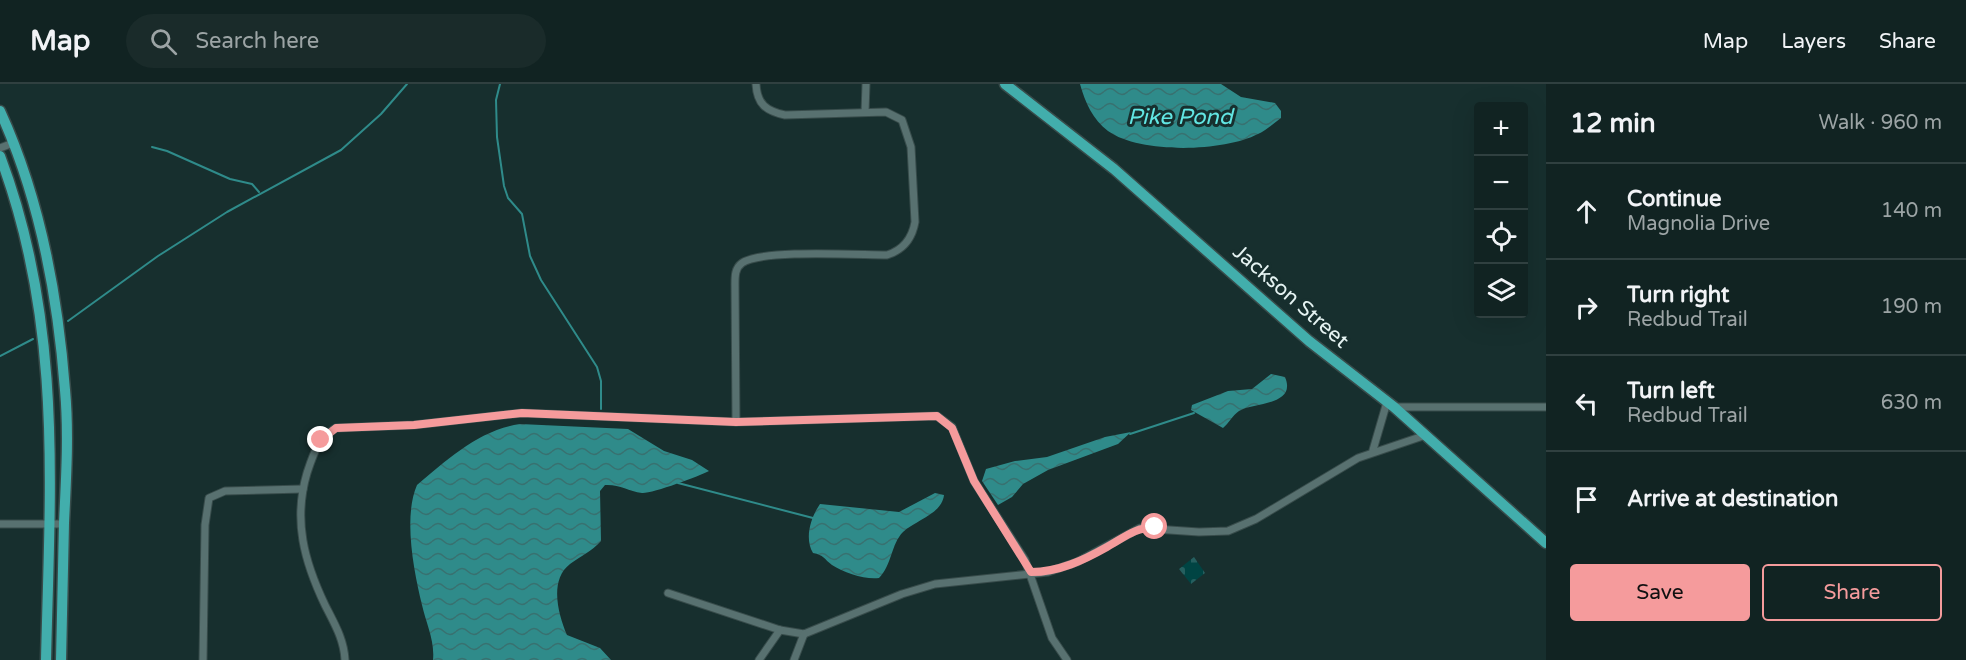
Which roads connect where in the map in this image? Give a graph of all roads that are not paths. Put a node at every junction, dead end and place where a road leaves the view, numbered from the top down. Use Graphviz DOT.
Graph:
graph roads {
  1 [pos="756,84"];
  2 [pos="866,84"];
  3 [pos="1005,84"];
  4 [pos="0,111"];
  5 [pos="865,112"];
  6 [pos="13,143"];
  7 [pos="0,148"];
  8 [pos="0,156"];
  9 [pos="1391,405"];
  10 [pos="1546,406"];
  11 [pos="736,422"];
  12 [pos="1426,435"];
  13 [pos="1373,450"];
  14 [pos="303,489"];
  15 [pos="0,524"];
  16 [pos="50,524"];
  17 [pos="64,524"];
  18 [pos="1546,543"];
  19 [pos="1031,572"];
  20 [pos="668,593"];
  21 [pos="780,630"];
  22 [pos="804,634"];
  23 [pos="46,660"];
  24 [pos="61,660"];
  25 [pos="203,660"];
  26 [pos="345,660"];
  27 [pos="759,660"];
  28 [pos="794,660"];
  29 [pos="1067,660"];
  1 -- 5 [label="street"];
  2 -- 5 [label="street"];
  3 -- 9 [label="main road, Jackson Street"];
  4 -- 6 [label="main road"];
  5 -- 11 [label="street"];
  6 -- 7 [label="street"];
  6 -- 17 [label="main road"];
  8 -- 16 [label="main road"];
  9 -- 10 [label="street"];
  9 -- 12 [label="main road, Jackson Street"];
  9 -- 13 [label="street"];
  11 -- 14 [label="street"];
  11 -- 19 [label="street"];
  12 -- 13 [label="street"];
  12 -- 18 [label="main road, Jackson Street"];
  13 -- 19 [label="street"];
  14 -- 25 [label="street"];
  14 -- 26 [label="street"];
  15 -- 16 [label="street"];
  16 -- 17 [label="street"];
  16 -- 23 [label="main road"];
  17 -- 24 [label="main road"];
  19 -- 22 [label="street"];
  19 -- 29 [label="street"];
  20 -- 21 [label="street"];
  21 -- 22 [label="street"];
  21 -- 27 [label="street"];
  22 -- 28 [label="street"];
}
